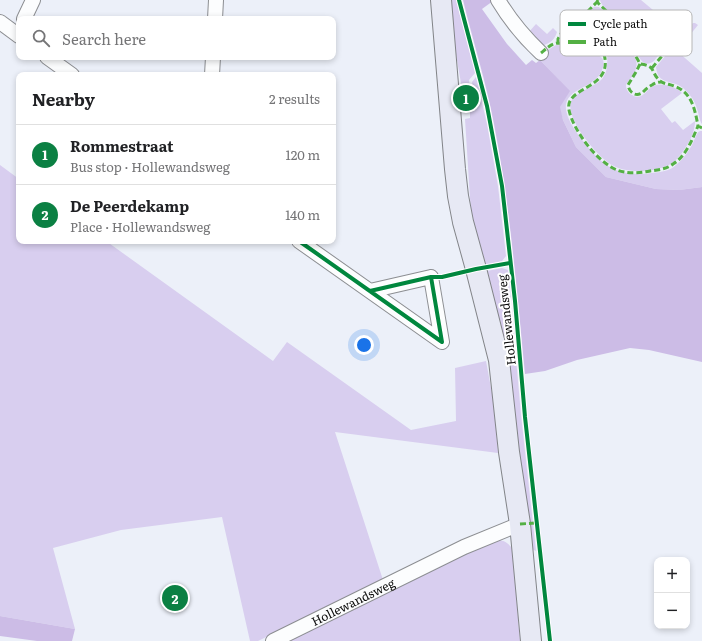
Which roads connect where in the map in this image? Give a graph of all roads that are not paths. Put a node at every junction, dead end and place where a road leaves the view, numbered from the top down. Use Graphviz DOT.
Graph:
graph roads {
  1 [pos="33,0"];
  2 [pos="216,0"];
  3 [pos="441,0"];
  4 [pos="498,0"];
  5 [pos="25,16"];
  6 [pos="215,16"];
  7 [pos="0,22"];
  8 [pos="16,33"];
  9 [pos="541,53"];
  10 [pos="51,60"];
  11 [pos="213,60"];
  12 [pos="68,72"];
  13 [pos="212,72"];
  14 [pos="303,244"];
  15 [pos="370,291"];
  16 [pos="520,524"];
  17 [pos="273,641"];
  18 [pos="531,641"];
  1 -- 5 [label="street"];
  2 -- 6 [label="street"];
  3 -- 16 [label="main road, Hollewandsweg"];
  4 -- 9 [label="street"];
  7 -- 8 [label="street"];
  10 -- 12 [label="street"];
  11 -- 13 [label="street"];
  14 -- 15 [label="street"];
  15 -- 15 [label="street"];
  16 -- 17 [label="street, Hollewandsweg"];
  16 -- 18 [label="main road, Hollewandsweg"];
}
